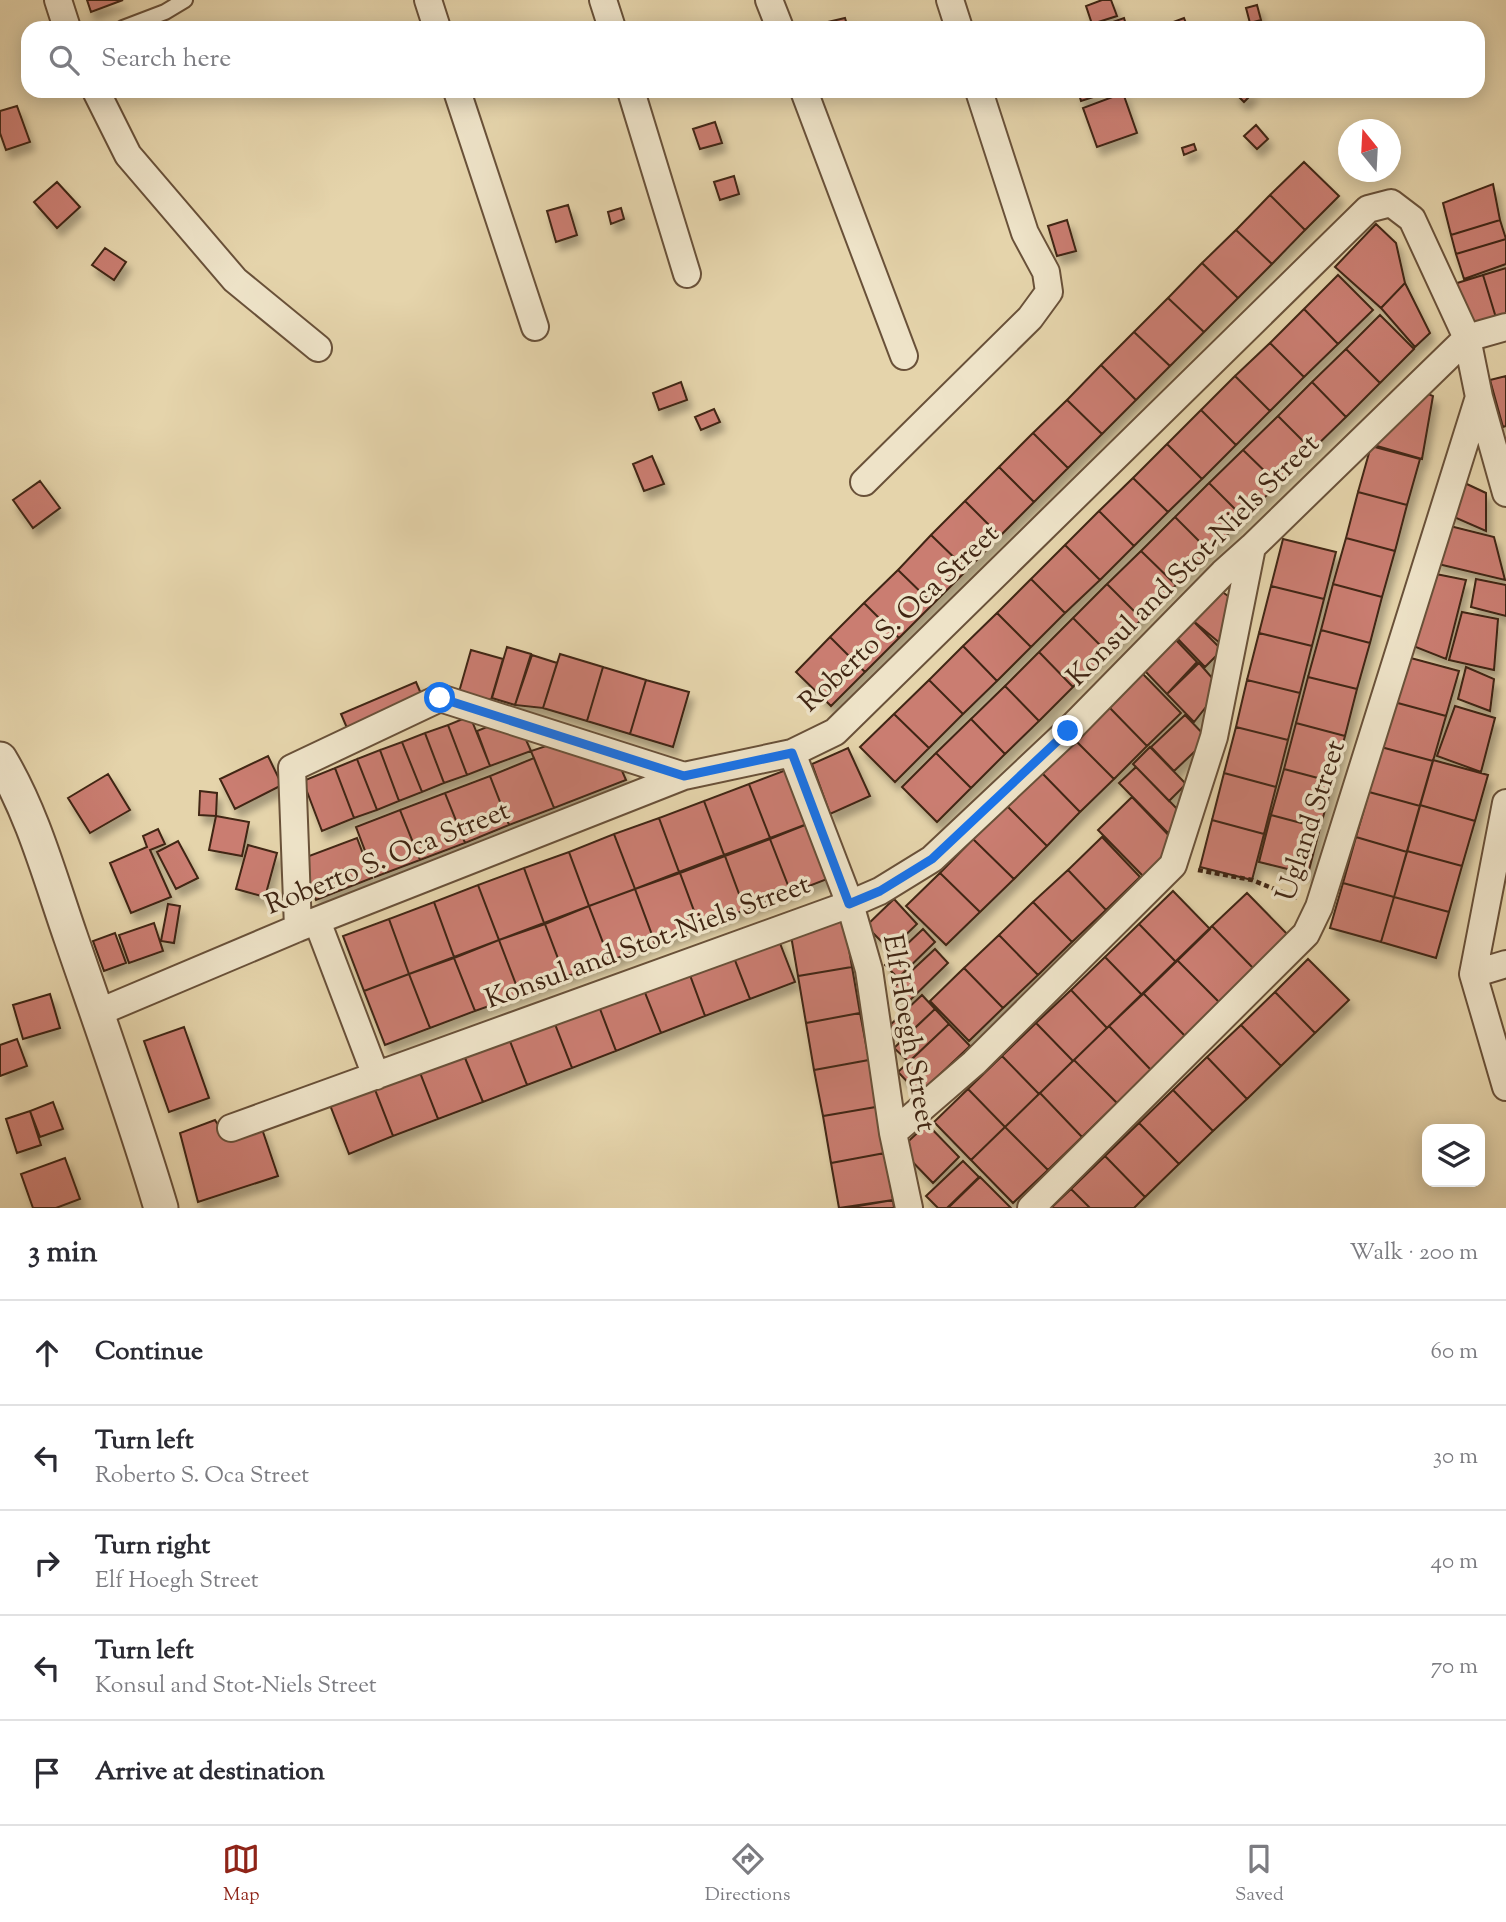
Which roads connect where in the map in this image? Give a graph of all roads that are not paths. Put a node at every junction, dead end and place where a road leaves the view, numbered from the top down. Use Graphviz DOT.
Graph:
graph roads {
  1 [pos="58,0"];
  2 [pos="185,0"];
  3 [pos="428,0"];
  4 [pos="603,0"];
  5 [pos="769,0"];
  6 [pos="950,0"];
  7 [pos="65,21"];
  8 [pos="141,21"];
  9 [pos="435,21"];
  10 [pos="610,21"];
  11 [pos="777,21"];
  12 [pos="957,21"];
  13 [pos="100,98"];
  14 [pos="459,98"];
  15 [pos="633,98"];
  16 [pos="807,98"];
  17 [pos="981,98"];
  18 [pos="688,274"];
  19 [pos="535,327"];
  20 [pos="1506,327"];
  21 [pos="1467,338"];
  22 [pos="318,348"];
  23 [pos="904,356"];
  24 [pos="1479,397"];
  25 [pos="864,482"];
  26 [pos="1506,493"];
  27 [pos="1252,547"];
  28 [pos="792,753"];
  29 [pos="0,759"];
  30 [pos="684,776"];
  31 [pos="1505,810"];
  32 [pos="849,904"];
  33 [pos="307,925"];
  34 [pos="1506,964"];
  35 [pos="1473,974"];
  36 [pos="97,1013"];
  37 [pos="376,1076"];
  38 [pos="1506,1087"];
  39 [pos="231,1128"];
  40 [pos="893,1133"];
  41 [pos="161,1208"];
  42 [pos="909,1208"];
  43 [pos="1031,1208"];
  1 -- 7 [label="street"];
  2 -- 8 [label="lane"];
  3 -- 9 [label="street"];
  4 -- 10 [label="street"];
  5 -- 11 [label="street"];
  6 -- 12 [label="street"];
  13 -- 22 [label="street"];
  14 -- 19 [label="street"];
  15 -- 18 [label="street"];
  16 -- 23 [label="street"];
  17 -- 25 [label="street"];
  20 -- 21 [label="street, Konsul and Stot-Niels Street"];
  21 -- 24 [label="street"];
  21 -- 27 [label="street, Konsul and Stot-Niels Street"];
  21 -- 28 [label="street, Roberto S. Oca Street"];
  24 -- 26 [label="street"];
  24 -- 43 [label="street, Ugland Street"];
  27 -- 32 [label="street, Konsul and Stot-Niels Street"];
  27 -- 40 [label="street"];
  28 -- 30 [label="street, Roberto S. Oca Street"];
  28 -- 32 [label="street, Elf Hoegh Street"];
  29 -- 36 [label="street"];
  30 -- 33 [label="street, Roberto S. Oca Street"];
  30 -- 33 [label="street"];
  31 -- 35 [label="street"];
  32 -- 37 [label="street, Konsul and Stot-Niels Street"];
  32 -- 40 [label="street, Elf Hoegh Street"];
  33 -- 36 [label="street, Roberto S. Oca Street"];
  33 -- 37 [label="street"];
  34 -- 35 [label="street"];
  35 -- 38 [label="street"];
  36 -- 41 [label="street"];
  37 -- 39 [label="street, Konsul and Stot-Niels Street"];
  40 -- 42 [label="street, Elf Hoegh Street"];
}
